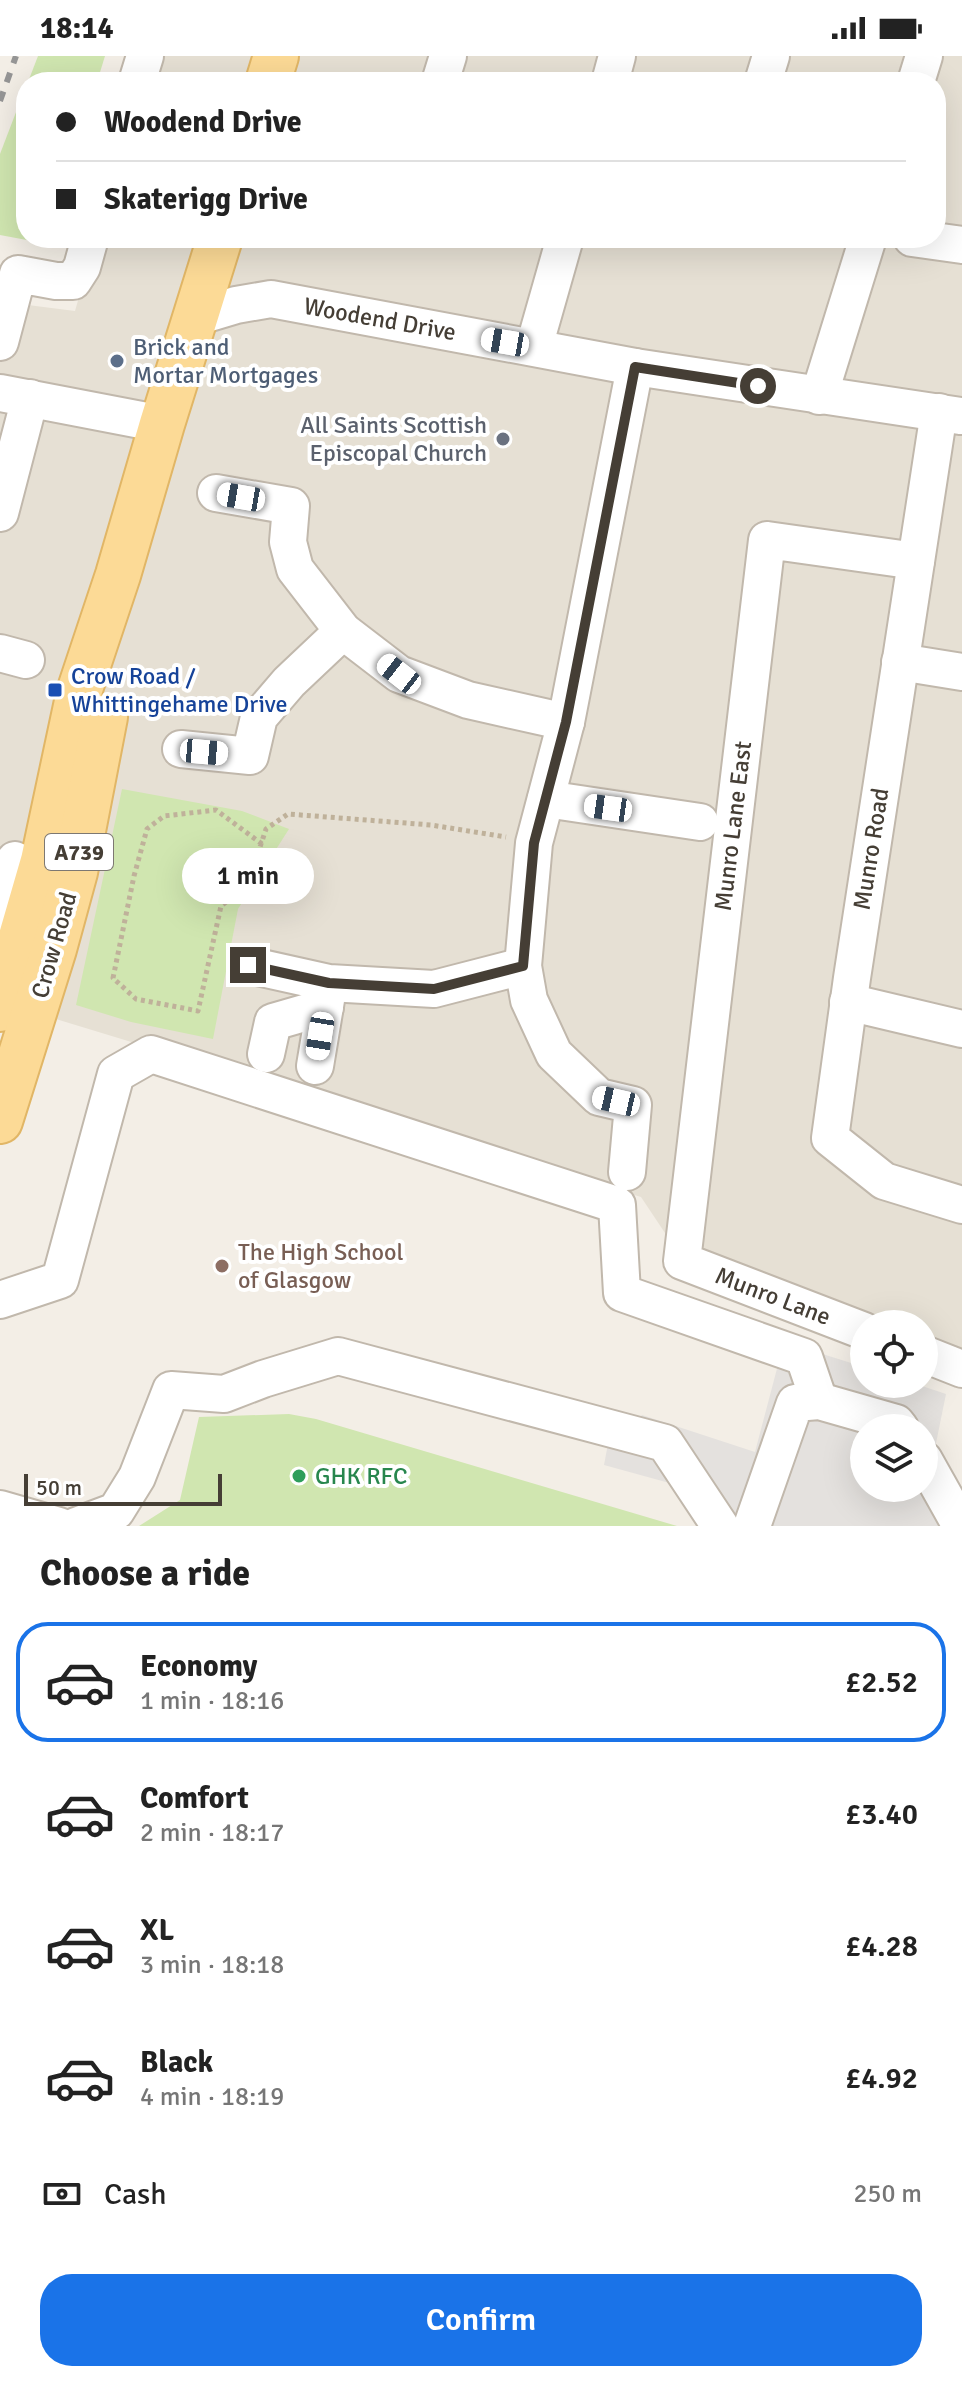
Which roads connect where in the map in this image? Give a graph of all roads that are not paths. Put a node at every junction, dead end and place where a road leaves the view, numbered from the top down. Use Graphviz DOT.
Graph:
graph roads {
  1 [pos="87,248"];
  2 [pos="217,248"];
  3 [pos="219,248"];
  4 [pos="562,248"];
  5 [pos="865,248"];
  6 [pos="271,299"];
  7 [pos="196,317"];
  8 [pos="0,342"];
  9 [pos="534,347"];
  10 [pos="635,367"];
  11 [pos="15,396"];
  12 [pos="819,396"];
  13 [pos="950,414"];
  14 [pos="162,424"];
  15 [pos="216,493"];
  16 [pos="0,513"];
  17 [pos="916,561"];
  18 [pos="118,575"];
  19 [pos="343,631"];
  20 [pos="900,662"];
  21 [pos="962,672"];
  22 [pos="566,722"];
  23 [pos="181,749"];
  24 [pos="546,799"];
  25 [pos="700,822"];
  26 [pos="15,860"];
  27 [pos="0,915"];
  28 [pos="248,965"];
  29 [pos="523,966"];
  30 [pos="327,995"];
  31 [pos="848,1002"];
  32 [pos="0,1009"];
  33 [pos="962,1029"];
  34 [pos="266,1054"];
  35 [pos="315,1066"];
  36 [pos="0,1121"];
  37 [pos="627,1172"];
  38 [pos="962,1205"];
  39 [pos="682,1261"];
  40 [pos="0,1300"];
  41 [pos="850,1326"];
  42 [pos="938,1360"];
  43 [pos="962,1369"];
  44 [pos="819,1401"];
  45 [pos="864,1414"];
  46 [pos="938,1485"];
  47 [pos="0,1509"];
  48 [pos="59,1526"];
  49 [pos="76,1526"];
  50 [pos="720,1526"];
  51 [pos="752,1526"];
  52 [pos="961,1526"];
  1 -- 8 [label="street"];
  2 -- 7 [label="main road, Crow Road / A739"];
  3 -- 6 [label="street, Woodend Drive"];
  4 -- 9 [label="street"];
  5 -- 12 [label="street"];
  6 -- 7 [label="street, Woodend Drive"];
  6 -- 9 [label="street, Woodend Drive"];
  7 -- 14 [label="main road, Crow Road / A739"];
  9 -- 10 [label="street, Woodend Drive"];
  10 -- 12 [label="street, Woodend Drive"];
  10 -- 22 [label="street"];
  11 -- 14 [label="street"];
  11 -- 16 [label="street"];
  12 -- 13 [label="street, Woodend Drive"];
  13 -- 17 [label="street, Munro Road"];
  14 -- 18 [label="main road, Crow Road / A739"];
  15 -- 19 [label="street"];
  17 -- 20 [label="street, Munro Road"];
  17 -- 39 [label="street, Munro Lane East"];
  18 -- 32 [label="main road, Crow Road / A739"];
  18 -- 36 [label="main road, Crow Road / A739"];
  19 -- 22 [label="street"];
  19 -- 23 [label="street"];
  20 -- 21 [label="street"];
  20 -- 31 [label="street, Munro Road"];
  22 -- 24 [label="street"];
  24 -- 25 [label="street"];
  24 -- 29 [label="street"];
  26 -- 27 [label="street"];
  28 -- 30 [label="street"];
  29 -- 30 [label="street"];
  29 -- 37 [label="street"];
  30 -- 34 [label="street"];
  30 -- 35 [label="street"];
  31 -- 33 [label="street"];
  31 -- 38 [label="street, Munro Road"];
  39 -- 41 [label="street, Munro Lane"];
  40 -- 44 [label="street"];
  42 -- 43 [label="street"];
  44 -- 45 [label="street"];
  44 -- 51 [label="street"];
  46 -- 52 [label="street"];
  47 -- 48 [label="street"];
  49 -- 50 [label="street"];
}
